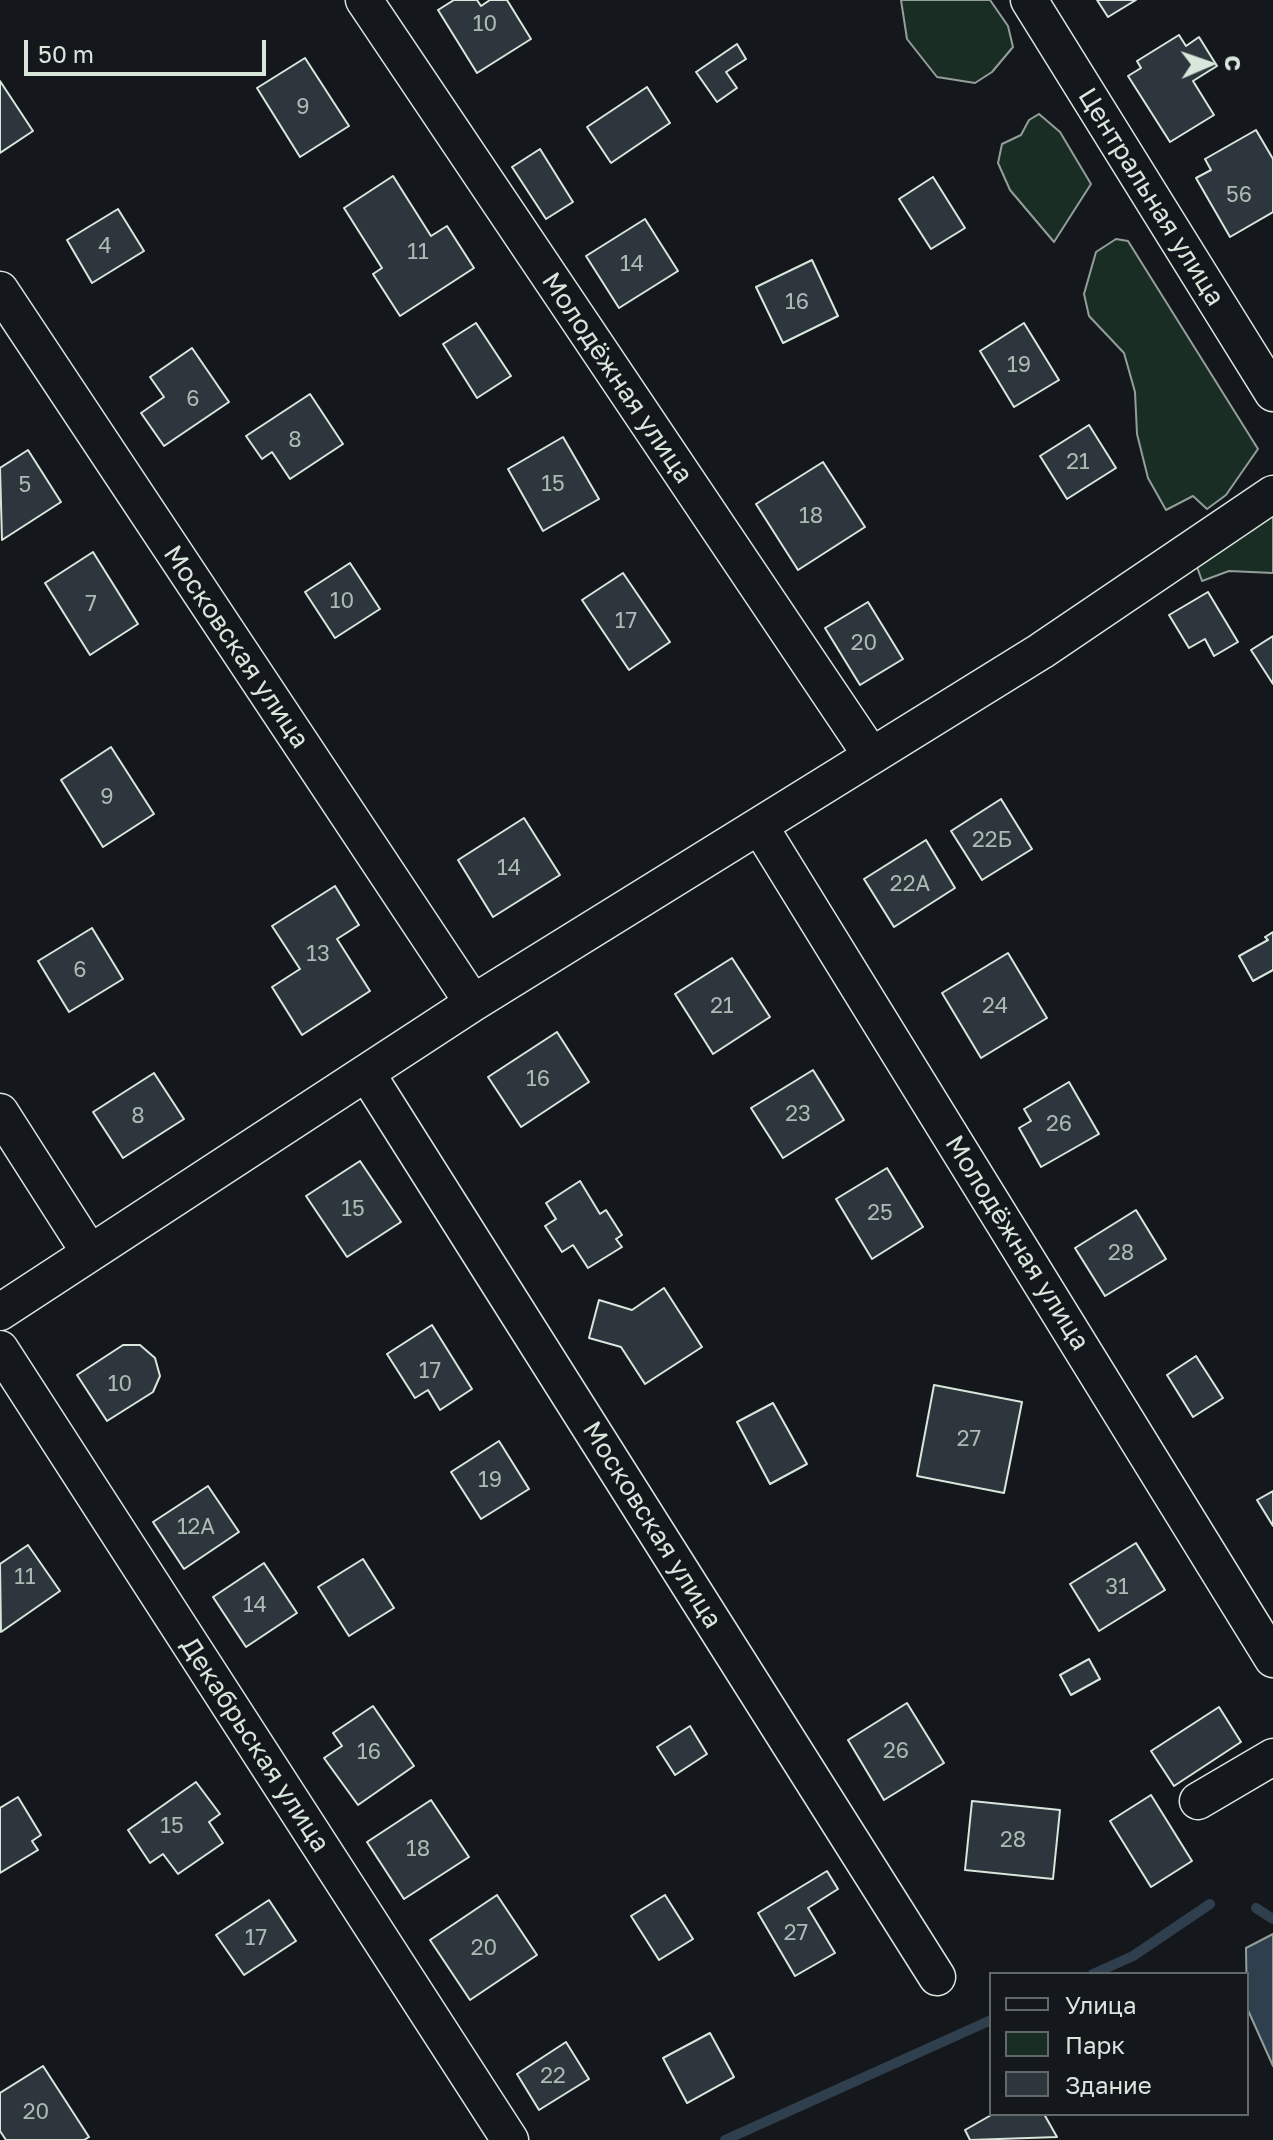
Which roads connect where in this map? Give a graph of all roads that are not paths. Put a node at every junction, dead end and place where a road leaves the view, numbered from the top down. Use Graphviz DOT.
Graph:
graph roads {
  1 [pos="364,0"];
  2 [pos="1029,0"];
  3 [pos="0,290"];
  4 [pos="1273,393"];
  5 [pos="1273,494"];
  6 [pos="871,755"];
  7 [pos="760,827"];
  8 [pos="473,1003"];
  9 [pos="367,1074"];
  10 [pos="0,1112"];
  11 [pos="90,1253"];
  12 [pos="0,1312"];
  13 [pos="0,1349"];
  14 [pos="1273,1659"];
  15 [pos="1273,1757"];
  16 [pos="1198,1801"];
  17 [pos="937,1977"];
  18 [pos="510,2140"];
  1 -- 6 [label="street, Молодёжная улица"];
  2 -- 4 [label="street, Центральная улица"];
  3 -- 8 [label="street, Московская улица"];
  5 -- 6 [label="street"];
  6 -- 7 [label="street"];
  7 -- 8 [label="street"];
  7 -- 14 [label="street, Молодёжная улица"];
  8 -- 9 [label="street"];
  9 -- 11 [label="street"];
  9 -- 17 [label="street, Московская улица"];
  10 -- 11 [label="street"];
  11 -- 12 [label="street"];
  13 -- 18 [label="street, Декабрьская улица"];
  15 -- 16 [label="street"];
}
